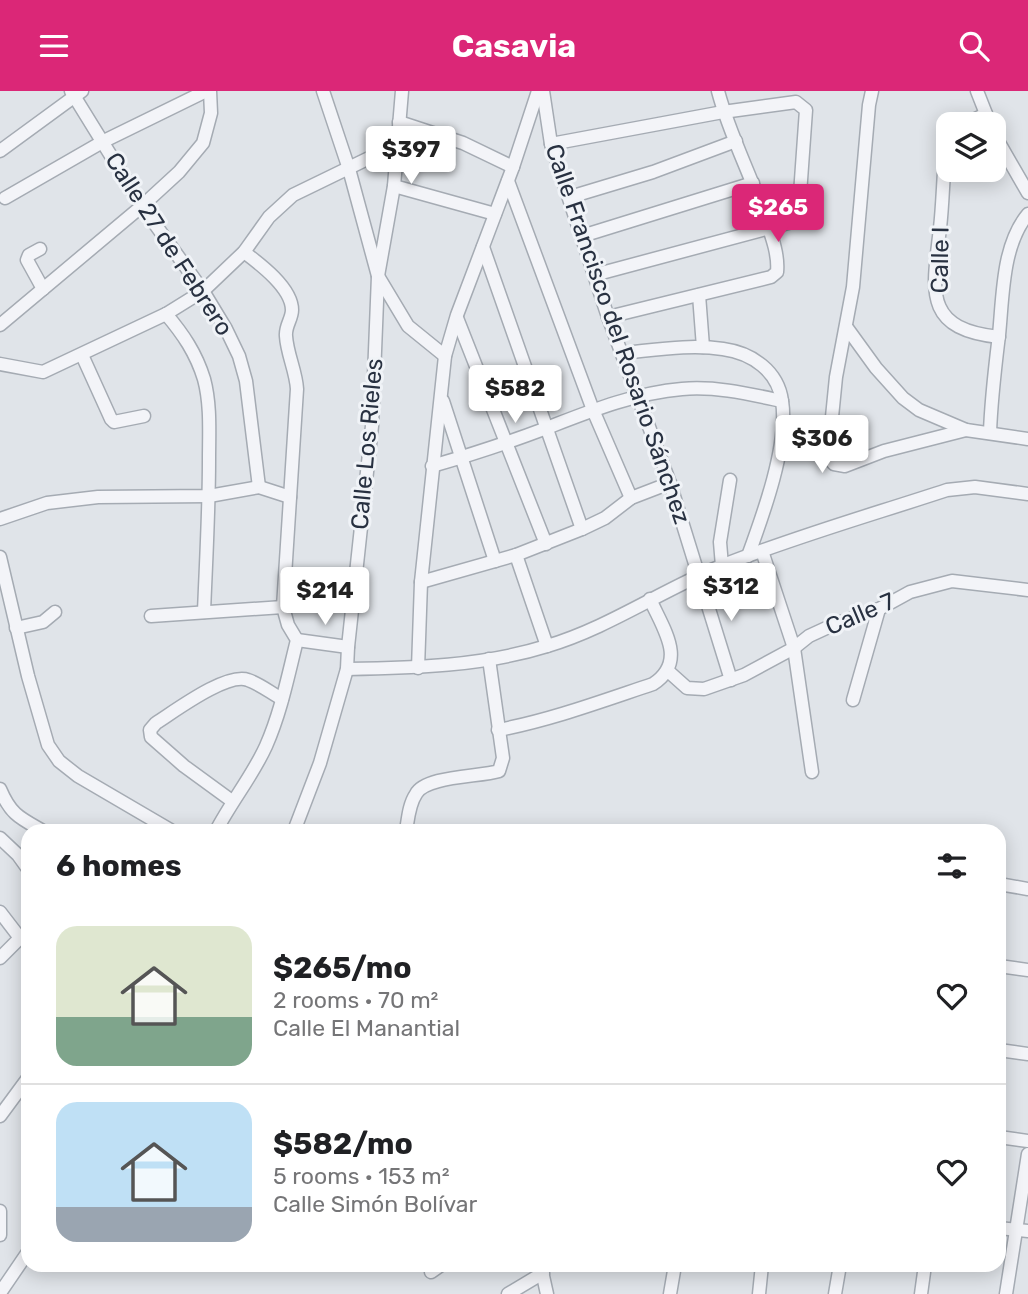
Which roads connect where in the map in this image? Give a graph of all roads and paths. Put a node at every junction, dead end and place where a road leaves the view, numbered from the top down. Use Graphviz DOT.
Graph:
graph roads {
  1 [pos="208,91"];
  2 [pos="323,91"];
  3 [pos="402,91"];
  4 [pos="538,91"];
  5 [pos="543,91"];
  6 [pos="718,91"];
  7 [pos="872,91"];
  8 [pos="977,91"];
  9 [pos="75,93"];
  10 [pos="723,112"];
  11 [pos="985,112"];
  12 [pos="399,122"];
  13 [pos="104,141"];
  14 [pos="736,141"];
  15 [pos="551,144"];
  16 [pos="398,145"];
  17 [pos="2,146"];
  18 [pos="1006,155"];
  19 [pos="513,167"];
  20 [pos="349,169"];
  21 [pos="508,181"];
  22 [pos="943,182"];
  23 [pos="753,183"];
  24 [pos="394,186"];
  25 [pos="1028,193"];
  26 [pos="570,197"];
  27 [pos="5,198"];
  28 [pos="142,207"];
  29 [pos="1028,214"];
  30 [pos="495,215"];
  31 [pos="770,229"];
  32 [pos="582,236"];
  33 [pos="483,247"];
  34 [pos="40,249"];
  35 [pos="244,252"];
  36 [pos="594,275"];
  37 [pos="378,276"];
  38 [pos="43,289"];
  39 [pos="203,291"];
  40 [pos="699,295"];
  41 [pos="166,314"];
  42 [pos="608,317"];
  43 [pos="457,318"];
  44 [pos="0,325"];
  45 [pos="847,328"];
  46 [pos="999,337"];
  47 [pos="703,347"];
  48 [pos="622,353"];
  49 [pos="82,355"];
  50 [pos="444,356"];
  51 [pos="0,364"];
  52 [pos="441,397"];
  53 [pos="638,397"];
  54 [pos="782,401"];
  55 [pos="593,410"];
  56 [pos="144,416"];
  57 [pos="547,428"];
  58 [pos="966,430"];
  59 [pos="990,433"];
  60 [pos="1028,439"];
  61 [pos="504,443"];
  62 [pos="461,458"];
  63 [pos="432,466"];
  64 [pos="730,480"];
  65 [pos="670,483"];
  66 [pos="259,487"];
  67 [pos="1028,494"];
  68 [pos="209,496"];
  69 [pos="290,497"];
  70 [pos="631,498"];
  71 [pos="0,519"];
  72 [pos="583,529"];
  73 [pos="546,544"];
  74 [pos="762,551"];
  75 [pos="516,555"];
  76 [pos="748,556"];
  77 [pos="0,557"];
  78 [pos="495,561"];
  79 [pos="722,566"];
  80 [pos="700,575"];
  81 [pos="421,582"];
  82 [pos="1028,590"];
  83 [pos="650,599"];
  84 [pos="283,607"];
  85 [pos="879,609"];
  86 [pos="55,612"];
  87 [pos="204,612"];
  88 [pos="151,616"];
  89 [pos="16,628"];
  90 [pos="297,641"];
  91 [pos="547,646"];
  92 [pos="348,647"];
  93 [pos="794,648"];
  94 [pos="489,659"];
  95 [pos="418,668"];
  96 [pos="347,669"];
  97 [pos="668,671"];
  98 [pos="731,680"];
  99 [pos="282,699"];
  100 [pos="853,700"];
  101 [pos="498,730"];
  102 [pos="813,772"];
  103 [pos="0,789"];
  104 [pos="232,801"];
  105 [pos="31,824"];
  106 [pos="160,824"];
  107 [pos="220,824"];
  108 [pos="297,824"];
  109 [pos="407,824"];
  110 [pos="0,838"];
  111 [pos="21,859"];
  112 [pos="1006,885"];
  113 [pos="1028,888"];
  114 [pos="0,912"];
  115 [pos="21,936"];
  116 [pos="21,942"];
  117 [pos="0,958"];
  118 [pos="1006,967"];
  119 [pos="1028,970"];
  120 [pos="1006,1051"];
  121 [pos="1028,1054"];
  122 [pos="21,1087"];
  123 [pos="0,1115"];
  124 [pos="1006,1138"];
  125 [pos="1028,1141"];
  126 [pos="1028,1154"];
  127 [pos="0,1211"];
  128 [pos="1021,1231"];
  129 [pos="0,1235"];
  130 [pos="21,1262"];
  131 [pos="538,1272"];
  132 [pos="543,1272"];
  133 [pos="673,1272"];
  134 [pos="761,1272"];
  135 [pos="839,1272"];
  136 [pos="924,1272"];
  137 [pos="0,1293"];
  138 [pos="508,1294"];
  139 [pos="547,1294"];
  140 [pos="670,1294"];
  141 [pos="759,1294"];
  142 [pos="835,1294"];
  143 [pos="921,1294"];
  144 [pos="1006,1294"];
  1 -- 13 [label="street"];
  1 -- 28 [label="street"];
  2 -- 20 [label="street"];
  3 -- 12 [label="street, Calle Los Rieles"];
  4 -- 19 [label="street"];
  5 -- 15 [label="street, Calle Francisco del Rosario Sánchez"];
  6 -- 10 [label="street"];
  7 -- 45 [label="street"];
  8 -- 11 [label="street"];
  9 -- 13 [label="street, Calle 27 de Febrero"];
  9 -- 17 [label="street"];
  10 -- 14 [label="street"];
  10 -- 15 [label="street"];
  10 -- 31 [label="street"];
  12 -- 16 [label="street, Calle Los Rieles"];
  12 -- 19 [label="street"];
  13 -- 27 [label="street"];
  13 -- 28 [label="street, Calle 27 de Febrero"];
  14 -- 23 [label="street"];
  14 -- 26 [label="street"];
  15 -- 26 [label="street, Calle Francisco del Rosario Sánchez"];
  16 -- 20 [label="street"];
  16 -- 24 [label="street, Calle Los Rieles"];
  18 -- 25 [label="street"];
  19 -- 21 [label="street"];
  20 -- 35 [label="street"];
  20 -- 37 [label="street"];
  21 -- 30 [label="street"];
  21 -- 55 [label="street"];
  22 -- 46 [label="street, Calle I"];
  23 -- 31 [label="street"];
  23 -- 32 [label="street"];
  24 -- 30 [label="street"];
  24 -- 37 [label="street, Calle Los Rieles"];
  26 -- 32 [label="street, Calle Francisco del Rosario Sánchez"];
  28 -- 38 [label="street"];
  28 -- 39 [label="street, Calle 27 de Febrero"];
  29 -- 46 [label="street"];
  30 -- 33 [label="street"];
  31 -- 36 [label="street"];
  31 -- 40 [label="street"];
  32 -- 36 [label="street, Calle Francisco del Rosario Sánchez"];
  33 -- 43 [label="street"];
  33 -- 57 [label="street"];
  34 -- 38 [label="street"];
  35 -- 39 [label="street"];
  35 -- 69 [label="street"];
  36 -- 42 [label="street, Calle Francisco del Rosario Sánchez"];
  37 -- 50 [label="street"];
  37 -- 92 [label="street, Calle Los Rieles"];
  38 -- 44 [label="street"];
  39 -- 41 [label="street"];
  39 -- 66 [label="street, Calle 27 de Febrero"];
  40 -- 42 [label="street"];
  40 -- 47 [label="street"];
  41 -- 49 [label="street"];
  41 -- 68 [label="street"];
  42 -- 48 [label="street, Calle Francisco del Rosario Sánchez"];
  43 -- 50 [label="street"];
  43 -- 61 [label="street"];
  45 -- 58 [label="street"];
  45 -- 58 [label="street"];
  46 -- 59 [label="street"];
  47 -- 48 [label="street"];
  47 -- 54 [label="street"];
  48 -- 53 [label="street, Calle Francisco del Rosario Sánchez"];
  49 -- 51 [label="street"];
  49 -- 56 [label="street"];
  50 -- 52 [label="street"];
  52 -- 62 [label="street"];
  52 -- 63 [label="street"];
  53 -- 54 [label="street"];
  53 -- 55 [label="street"];
  53 -- 65 [label="street, Calle Francisco del Rosario Sánchez"];
  54 -- 76 [label="street"];
  55 -- 57 [label="street"];
  55 -- 70 [label="street"];
  57 -- 61 [label="street"];
  57 -- 72 [label="street"];
  58 -- 59 [label="street"];
  59 -- 60 [label="street"];
  61 -- 62 [label="street"];
  61 -- 73 [label="street"];
  62 -- 63 [label="street"];
  62 -- 78 [label="street"];
  63 -- 81 [label="street"];
  64 -- 79 [label="street"];
  65 -- 70 [label="street"];
  65 -- 80 [label="street, Calle Francisco del Rosario Sánchez"];
  66 -- 68 [label="street"];
  66 -- 69 [label="street"];
  67 -- 74 [label="street"];
  68 -- 71 [label="street"];
  68 -- 87 [label="street"];
  69 -- 84 [label="street"];
  70 -- 72 [label="street"];
  72 -- 73 [label="street"];
  73 -- 75 [label="street"];
  74 -- 76 [label="street"];
  74 -- 93 [label="street"];
  75 -- 78 [label="street"];
  75 -- 91 [label="street"];
  76 -- 79 [label="street"];
  77 -- 89 [label="street"];
  78 -- 81 [label="street"];
  79 -- 80 [label="street"];
  80 -- 83 [label="street"];
  80 -- 98 [label="street, Calle Francisco del Rosario Sánchez"];
  81 -- 95 [label="street"];
  82 -- 85 [label="street, Calle 7"];
  83 -- 91 [label="street"];
  83 -- 97 [label="street"];
  84 -- 87 [label="street"];
  84 -- 90 [label="street"];
  85 -- 93 [label="street, Calle 7"];
  85 -- 100 [label="street"];
  86 -- 89 [label="street"];
  87 -- 88 [label="street"];
  89 -- 106 [label="street"];
  90 -- 92 [label="street"];
  90 -- 99 [label="street"];
  91 -- 94 [label="street"];
  92 -- 96 [label="street, Calle Los Rieles"];
  93 -- 98 [label="street, Calle 7"];
  93 -- 102 [label="street"];
  94 -- 95 [label="street"];
  94 -- 101 [label="street"];
  95 -- 96 [label="street"];
  96 -- 108 [label="street, Calle Los Rieles"];
  97 -- 98 [label="street, Calle 7"];
  97 -- 101 [label="street"];
  99 -- 104 [label="street"];
  99 -- 104 [label="street"];
  101 -- 109 [label="street"];
  103 -- 105 [label="street"];
  104 -- 107 [label="street"];
  110 -- 111 [label="street"];
  112 -- 113 [label="street"];
  114 -- 115 [label="street"];
  116 -- 117 [label="street"];
  118 -- 119 [label="street"];
  120 -- 121 [label="street"];
  122 -- 123 [label="street"];
  124 -- 125 [label="street"];
  126 -- 128 [label="street"];
  127 -- 129 [label="street"];
  128 -- 144 [label="street"];
  130 -- 137 [label="street"];
  131 -- 138 [label="street"];
  132 -- 139 [label="street"];
  133 -- 140 [label="street"];
  134 -- 141 [label="street"];
  135 -- 142 [label="street"];
  136 -- 143 [label="street"];
}
